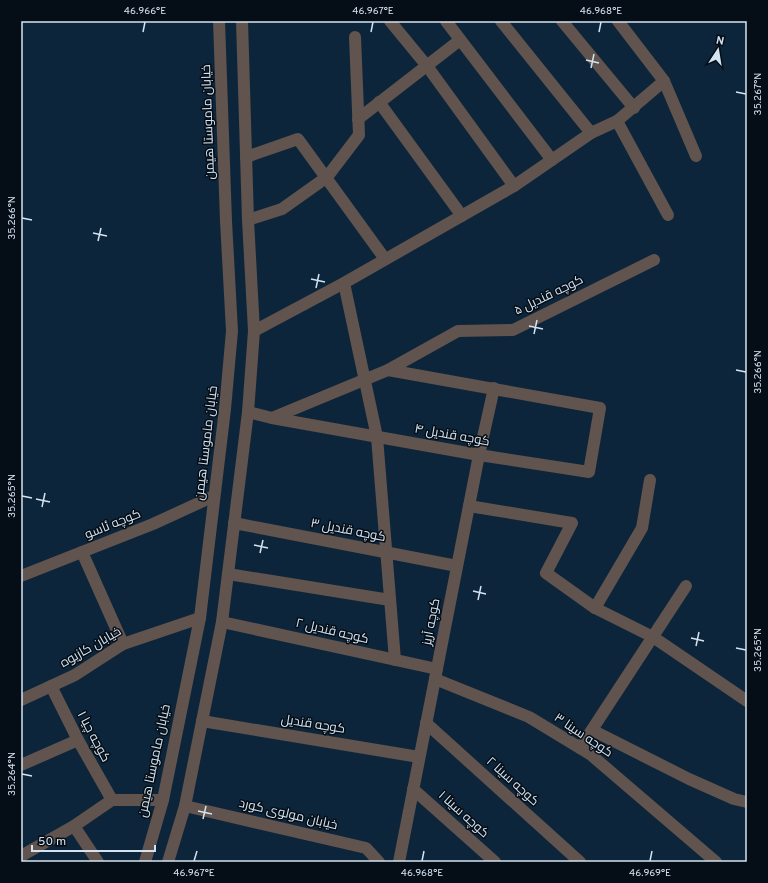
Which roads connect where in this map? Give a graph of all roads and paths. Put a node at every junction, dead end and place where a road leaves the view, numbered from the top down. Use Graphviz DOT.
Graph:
graph roads {
  1 [pos="219,21"];
  2 [pos="242,21"];
  3 [pos="390,21"];
  4 [pos="446,21"];
  5 [pos="501,21"];
  6 [pos="562,21"];
  7 [pos="618,21"];
  8 [pos="355,37"];
  9 [pos="460,40"];
  10 [pos="427,66"];
  11 [pos="664,81"];
  12 [pos="379,102"];
  13 [pos="634,108"];
  14 [pos="358,119"];
  15 [pos="617,121"];
  16 [pos="591,133"];
  17 [pos="696,156"];
  18 [pos="246,157"];
  19 [pos="552,160"];
  20 [pos="327,177"];
  21 [pos="514,186"];
  22 [pos="668,215"];
  23 [pos="462,216"];
  24 [pos="248,220"];
  25 [pos="385,259"];
  26 [pos="654,260"];
  27 [pos="344,283"];
  28 [pos="254,331"];
  29 [pos="388,370"];
  30 [pos="365,380"];
  31 [pos="494,388"];
  32 [pos="248,412"];
  33 [pos="272,418"];
  34 [pos="377,437"];
  35 [pos="479,455"];
  36 [pos="650,480"];
  37 [pos="214,496"];
  38 [pos="469,506"];
  39 [pos="234,523"];
  40 [pos="82,552"];
  41 [pos="387,553"];
  42 [pos="457,566"];
  43 [pos="228,574"];
  44 [pos="21,576"];
  45 [pos="686,586"];
  46 [pos="390,600"];
  47 [pos="595,608"];
  48 [pos="200,618"];
  49 [pos="222,622"];
  50 [pos="653,637"];
  51 [pos="123,644"];
  52 [pos="396,660"];
  53 [pos="436,674"];
  54 [pos="51,686"];
  55 [pos="21,700"];
  56 [pos="747,701"];
  57 [pos="202,721"];
  58 [pos="426,723"];
  59 [pos="592,730"];
  60 [pos="78,740"];
  61 [pos="580,748"];
  62 [pos="419,757"];
  63 [pos="21,765"];
  64 [pos="413,789"];
  65 [pos="112,800"];
  66 [pos="163,800"];
  67 [pos="747,802"];
  68 [pos="185,806"];
  69 [pos="74,826"];
  70 [pos="21,856"];
  71 [pos="98,862"];
  72 [pos="145,862"];
  73 [pos="168,862"];
  74 [pos="379,862"];
  75 [pos="399,862"];
  76 [pos="495,862"];
  77 [pos="580,862"];
  78 [pos="716,862"];
  1 -- 37 [label="street, خیابان ماموستا هیمن"];
  2 -- 18 [label="street"];
  3 -- 10 [label="street"];
  4 -- 9 [label="street"];
  5 -- 16 [label="street"];
  6 -- 13 [label="street"];
  7 -- 11 [label="street"];
  8 -- 14 [label="street"];
  9 -- 10 [label="street"];
  9 -- 19 [label="street"];
  10 -- 12 [label="street"];
  10 -- 21 [label="street"];
  11 -- 13 [label="street"];
  11 -- 17 [label="street"];
  12 -- 14 [label="street"];
  12 -- 23 [label="street"];
  13 -- 15 [label="street"];
  14 -- 20 [label="street"];
  15 -- 16 [label="street"];
  15 -- 22 [label="street"];
  16 -- 19 [label="street"];
  18 -- 20 [label="street"];
  18 -- 24 [label="street"];
  19 -- 21 [label="street"];
  20 -- 24 [label="street"];
  20 -- 25 [label="street"];
  21 -- 23 [label="street"];
  23 -- 25 [label="street"];
  24 -- 28 [label="street"];
  25 -- 27 [label="street"];
  26 -- 29 [label="street, کوچه قندیل ۵"];
  27 -- 28 [label="street"];
  27 -- 30 [label="street"];
  28 -- 32 [label="street"];
  29 -- 30 [label="street, کوچه قندیل ۵"];
  29 -- 31 [label="street"];
  30 -- 33 [label="street, کوچه قندیل ۵"];
  30 -- 34 [label="street"];
  31 -- 35 [label="street, کوچه آریز"];
  31 -- 35 [label="street, کوچه قندیل ۴"];
  32 -- 33 [label="street, کوچه قندیل ۴"];
  32 -- 39 [label="street"];
  33 -- 34 [label="street, کوچه قندیل ۴"];
  34 -- 35 [label="street, کوچه قندیل ۴"];
  34 -- 41 [label="street"];
  35 -- 38 [label="street, کوچه آریز"];
  36 -- 47 [label="street"];
  37 -- 40 [label="street, کوچه ئاسو"];
  37 -- 48 [label="street, خیابان ماموستا هیمن"];
  38 -- 42 [label="street, کوچه آریز"];
  38 -- 47 [label="street"];
  39 -- 41 [label="street, کوچه قندیل ۳"];
  39 -- 43 [label="street"];
  40 -- 44 [label="street, کوچه ئاسو"];
  40 -- 51 [label="street"];
  41 -- 42 [label="street, کوچه قندیل ۳"];
  41 -- 46 [label="street"];
  42 -- 53 [label="street, کوچه آریز"];
  43 -- 46 [label="street"];
  43 -- 49 [label="street"];
  45 -- 50 [label="street"];
  46 -- 52 [label="street"];
  47 -- 50 [label="street"];
  48 -- 51 [label="street, خیابان کازیوه"];
  48 -- 66 [label="street, خیابان ماموستا هیمن"];
  49 -- 52 [label="street, کوچه قندیل ۲"];
  49 -- 57 [label="street"];
  50 -- 56 [label="street"];
  50 -- 59 [label="street"];
  51 -- 54 [label="street, خیابان کازیوه"];
  52 -- 53 [label="street, کوچه قندیل ۲"];
  53 -- 58 [label="street, کوچه آریز"];
  53 -- 61 [label="street, کوچه سینا ۳"];
  54 -- 55 [label="street, خیابان کازیوه"];
  54 -- 60 [label="street, کوچه چیا ۱"];
  57 -- 62 [label="street, کوچه قندیل"];
  57 -- 68 [label="street"];
  58 -- 62 [label="street, کوچه آریز"];
  58 -- 77 [label="street, کوچه سینا ۲"];
  59 -- 61 [label="street"];
  59 -- 67 [label="street"];
  60 -- 63 [label="street"];
  60 -- 65 [label="street, کوچه چیا ۱"];
  61 -- 78 [label="street, کوچه سینا ۳"];
  62 -- 64 [label="street, کوچه آریز"];
  64 -- 75 [label="street, کوچه آریز"];
  64 -- 76 [label="street, کوچه سینا ۱"];
  65 -- 66 [label="street"];
  65 -- 69 [label="street"];
  66 -- 72 [label="street, خیابان ماموستا هیمن"];
  68 -- 73 [label="street"];
  68 -- 74 [label="street, خیابان مولوی کورد"];
  69 -- 70 [label="street"];
  69 -- 71 [label="street"];
}
